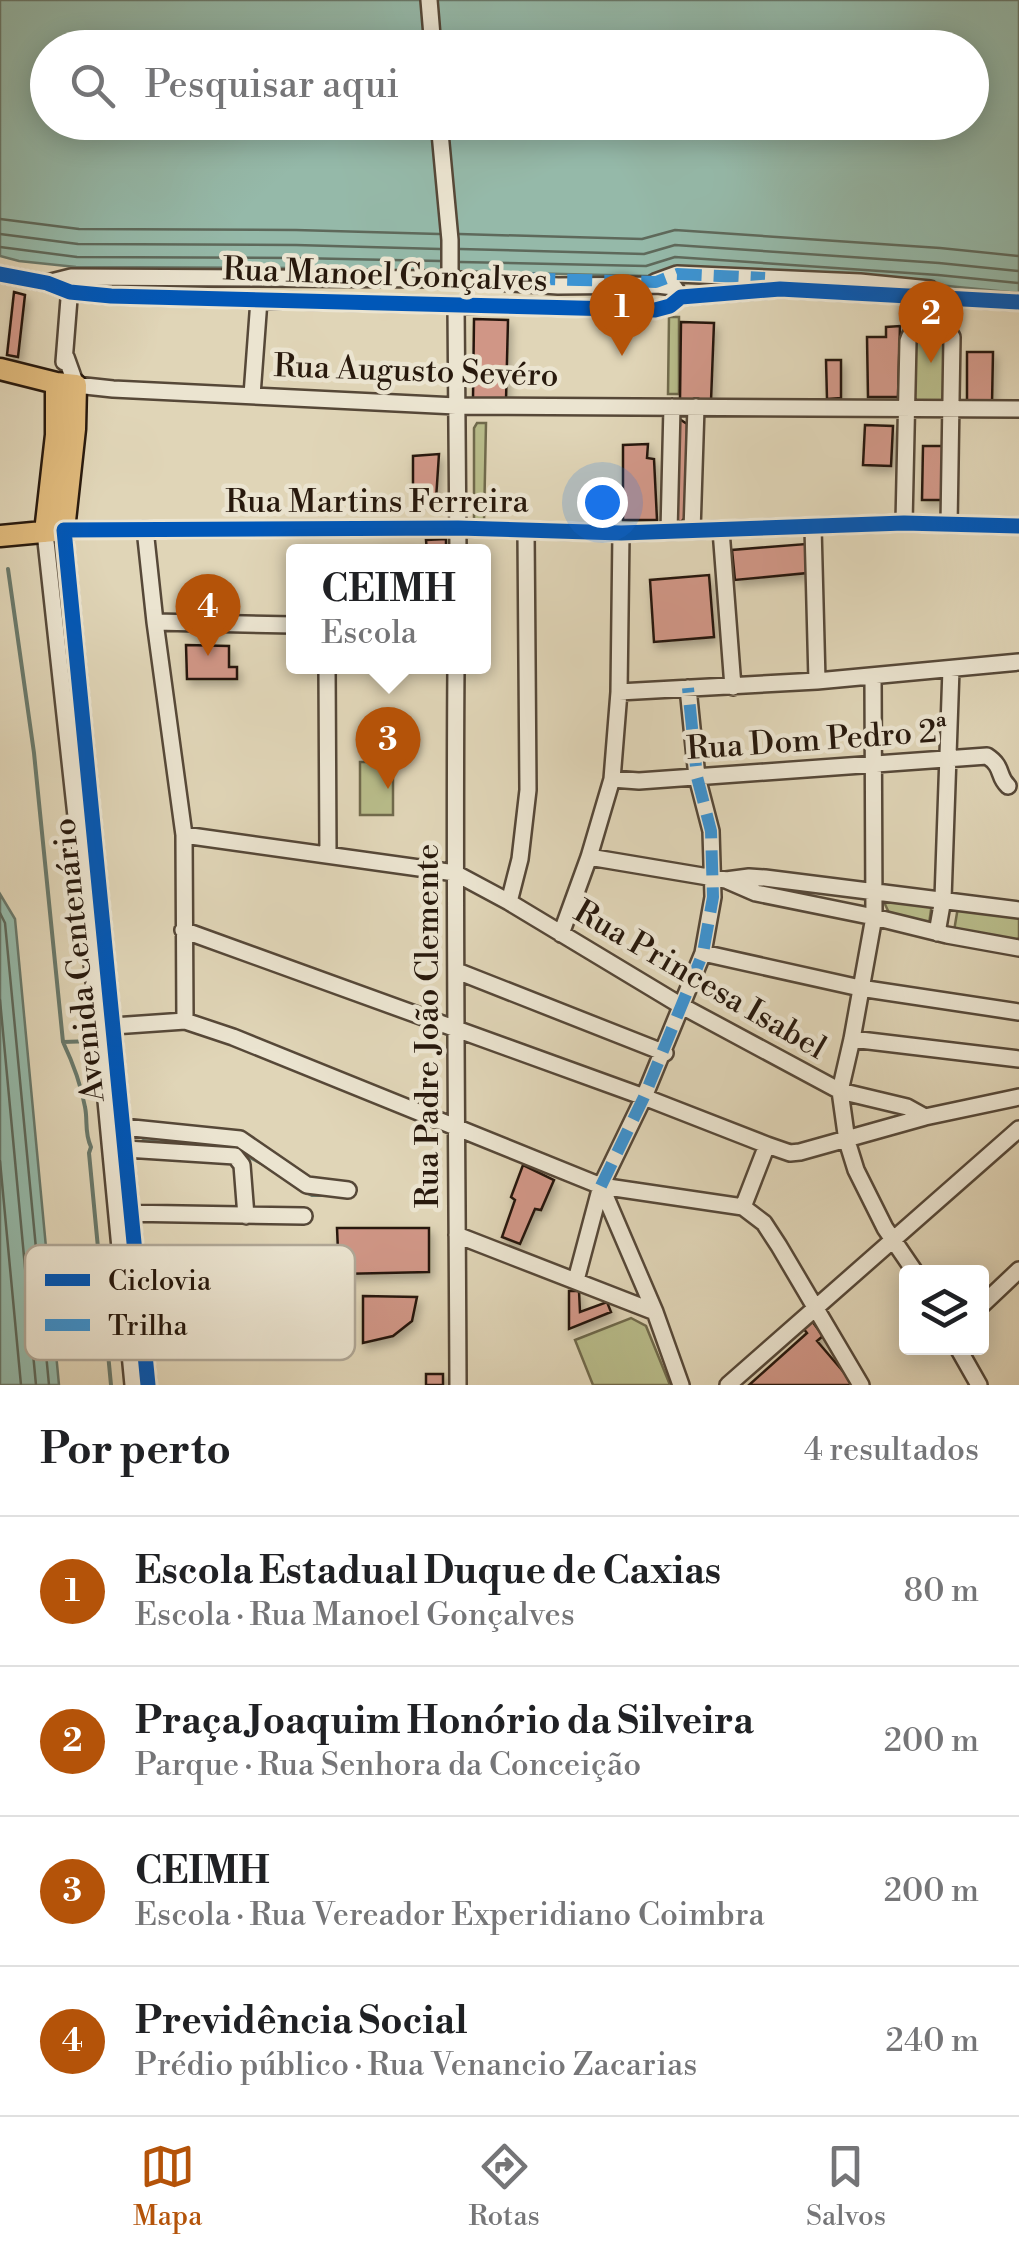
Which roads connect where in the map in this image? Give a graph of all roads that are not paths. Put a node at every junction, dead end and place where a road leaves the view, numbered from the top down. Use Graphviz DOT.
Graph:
graph roads {
  1 [pos="430,0"];
  2 [pos="432,30"];
  3 [pos="441,140"];
  4 [pos="0,274"];
  5 [pos="450,276"];
  6 [pos="203,278"];
  7 [pos="361,280"];
  8 [pos="494,282"];
  9 [pos="70,284"];
  10 [pos="681,297"];
  11 [pos="199,298"];
  12 [pos="934,298"];
  13 [pos="1019,299"];
  14 [pos="259,300"];
  15 [pos="358,303"];
  16 [pos="456,305"];
  17 [pos="933,320"];
  18 [pos="0,369"];
  19 [pos="66,384"];
  20 [pos="252,394"];
  21 [pos="456,406"];
  22 [pos="672,407"];
  23 [pos="696,407"];
  24 [pos="1019,409"];
  25 [pos="906,410"];
  26 [pos="952,410"];
  27 [pos="904,524"];
  28 [pos="949,525"];
  29 [pos="813,526"];
  30 [pos="1019,526"];
  31 [pos="458,528"];
  32 [pos="145,529"];
  33 [pos="526,530"];
  34 [pos="721,530"];
  35 [pos="55,531"];
  36 [pos="669,532"];
  37 [pos="692,532"];
  38 [pos="621,533"];
  39 [pos="0,536"];
  40 [pos="458,544"];
  41 [pos="154,622"];
  42 [pos="286,625"];
  43 [pos="1019,662"];
  44 [pos="951,668"];
  45 [pos="326,674"];
  46 [pos="456,674"];
  47 [pos="873,676"];
  48 [pos="816,681"];
  49 [pos="732,687"];
  50 [pos="688,688"];
  51 [pos="619,692"];
  52 [pos="85,734"];
  53 [pos="67,737"];
  54 [pos="949,757"];
  55 [pos="874,762"];
  56 [pos="697,778"];
  57 [pos="612,779"];
  58 [pos="1015,786"];
  59 [pos="184,835"];
  60 [pos="328,854"];
  61 [pos="589,858"];
  62 [pos="454,873"];
  63 [pos="719,879"];
  64 [pos="873,893"];
  65 [pos="943,899"];
  66 [pos="509,902"];
  67 [pos="1019,910"];
  68 [pos="874,917"];
  69 [pos="183,930"];
  70 [pos="937,933"];
  71 [pos="562,934"];
  72 [pos="1019,948"];
  73 [pos="702,953"];
  74 [pos="457,972"];
  75 [pos="860,988"];
  76 [pos="680,1005"];
  77 [pos="1019,1012"];
  78 [pos="184,1021"];
  79 [pos="107,1026"];
  80 [pos="456,1029"];
  81 [pos="852,1039"];
  82 [pos="664,1053"];
  83 [pos="1019,1059"];
  84 [pos="840,1091"];
  85 [pos="644,1097"];
  86 [pos="1019,1098"];
  87 [pos="925,1117"];
  88 [pos="123,1127"];
  89 [pos="456,1127"];
  90 [pos="1019,1129"];
  91 [pos="847,1141"];
  92 [pos="767,1145"];
  93 [pos="126,1149"];
  94 [pos="602,1186"];
  95 [pos="348,1190"];
  96 [pos="744,1207"];
  97 [pos="125,1213"];
  98 [pos="246,1216"];
  99 [pos="304,1216"];
  100 [pos="457,1235"];
  101 [pos="892,1239"];
  102 [pos="126,1245"];
  103 [pos="129,1245"];
  104 [pos="910,1265"];
  105 [pos="1019,1270"];
  106 [pos="576,1280"];
  107 [pos="989,1299"];
  108 [pos="814,1308"];
  109 [pos="655,1312"];
  110 [pos="962,1355"];
  111 [pos="132,1360"];
  112 [pos="145,1360"];
  113 [pos="133,1385"];
  114 [pos="148,1385"];
  115 [pos="458,1385"];
  116 [pos="681,1385"];
  117 [pos="728,1385"];
  118 [pos="862,1385"];
  119 [pos="978,1385"];
  1 -- 2 [label="street"];
  3 -- 5 [label="street"];
  4 -- 9 [label="street, Rua Manoel Gonçalves"];
  5 -- 7 [label="street, Rua Manoel Gonçalves"];
  5 -- 8 [label="street, Rua Manoel Gonçalves"];
  6 -- 7 [label="street, Rua Manoel Gonçalves"];
  6 -- 9 [label="street, Rua Manoel Gonçalves"];
  6 -- 11 [label="street"];
  7 -- 15 [label="street"];
  8 -- 10 [label="street, Rua Manoel Gonçalves"];
  8 -- 13 [label="street"];
  9 -- 11 [label="street, Rua Manoel Gonçalves"];
  9 -- 19 [label="street, Avenida Centenário"];
  10 -- 12 [label="street, Rua Manoel Gonçalves"];
  10 -- 16 [label="street, Rua Manoel Gonçalves"];
  11 -- 14 [label="street, Rua Manoel Gonçalves"];
  12 -- 13 [label="street, Rua Manoel Gonçalves"];
  12 -- 17 [label="street"];
  14 -- 15 [label="street, Rua Manoel Gonçalves"];
  14 -- 20 [label="street"];
  15 -- 16 [label="street, Rua Manoel Gonçalves"];
  16 -- 21 [label="street"];
  17 -- 25 [label="street"];
  17 -- 26 [label="street"];
  18 -- 19 [label="main road, Rua Augusto Sevéro"];
  19 -- 20 [label="street, Rua Augusto Sevéro"];
  19 -- 35 [label="main road, Avenida Centenário"];
  20 -- 21 [label="street, Rua Augusto Sevéro"];
  21 -- 22 [label="street, Rua Augusto Sevéro"];
  21 -- 31 [label="street"];
  22 -- 23 [label="street, Rua Augusto Sevéro"];
  22 -- 36 [label="street"];
  23 -- 25 [label="street, Rua Augusto Sevéro"];
  23 -- 37 [label="street"];
  24 -- 26 [label="street, Rua Augusto Sevéro"];
  25 -- 26 [label="street, Rua Augusto Sevéro"];
  25 -- 27 [label="street"];
  26 -- 28 [label="street"];
  27 -- 28 [label="street, Rua Martins Ferreira"];
  27 -- 29 [label="street, Rua Martins Ferreira"];
  28 -- 30 [label="street, Rua Martins Ferreira"];
  29 -- 34 [label="street, Rua Martins Ferreira"];
  29 -- 48 [label="street"];
  31 -- 32 [label="street, Rua Martins Ferreira"];
  31 -- 33 [label="street, Rua Martins Ferreira"];
  31 -- 40 [label="street"];
  32 -- 35 [label="street, Rua Martins Ferreira"];
  32 -- 41 [label="street"];
  33 -- 38 [label="street, Rua Martins Ferreira"];
  33 -- 66 [label="street"];
  34 -- 37 [label="street, Rua Martins Ferreira"];
  34 -- 49 [label="street"];
  35 -- 39 [label="main road, Rua Martins Ferreira"];
  35 -- 52 [label="street, Avenida Centenário"];
  35 -- 53 [label="street, Avenida Centenário"];
  36 -- 37 [label="street, Rua Martins Ferreira"];
  36 -- 38 [label="street, Rua Martins Ferreira"];
  38 -- 51 [label="street"];
  41 -- 42 [label="street"];
  41 -- 59 [label="street"];
  43 -- 44 [label="street"];
  44 -- 47 [label="street"];
  44 -- 54 [label="street"];
  45 -- 60 [label="street"];
  46 -- 62 [label="street, Rua Padre João Clemente"];
  47 -- 48 [label="street"];
  47 -- 55 [label="street"];
  48 -- 49 [label="street"];
  49 -- 50 [label="street"];
  50 -- 51 [label="street"];
  50 -- 56 [label="street"];
  51 -- 57 [label="street"];
  52 -- 53 [label="street"];
  52 -- 79 [label="street, Avenida Centenário"];
  53 -- 79 [label="street, Avenida Centenário"];
  54 -- 55 [label="street, Rua Dom Pedro 2ª"];
  54 -- 58 [label="street, Rua Dom Pedro 2ª"];
  54 -- 65 [label="street"];
  55 -- 56 [label="street, Rua Dom Pedro 2ª"];
  55 -- 64 [label="street"];
  56 -- 57 [label="street, Rua Dom Pedro 2ª"];
  56 -- 63 [label="street"];
  57 -- 61 [label="street"];
  59 -- 60 [label="street, Rua Princesa Isabel"];
  59 -- 69 [label="street"];
  60 -- 62 [label="street, Rua Princesa Isabel"];
  61 -- 63 [label="street"];
  61 -- 71 [label="street"];
  62 -- 66 [label="street, Rua Princesa Isabel"];
  62 -- 74 [label="street, Rua Padre João Clemente"];
  63 -- 64 [label="street"];
  63 -- 68 [label="street"];
  63 -- 73 [label="street"];
  64 -- 65 [label="street"];
  64 -- 68 [label="street"];
  65 -- 67 [label="street"];
  65 -- 70 [label="street"];
  66 -- 71 [label="street, Rua Princesa Isabel"];
  68 -- 70 [label="street"];
  68 -- 75 [label="street"];
  69 -- 78 [label="street"];
  69 -- 80 [label="street"];
  70 -- 72 [label="street"];
  71 -- 76 [label="street, Rua Princesa Isabel"];
  73 -- 75 [label="street"];
  73 -- 76 [label="street"];
  74 -- 80 [label="street, Rua Padre João Clemente"];
  74 -- 82 [label="street"];
  75 -- 77 [label="street"];
  75 -- 81 [label="street"];
  76 -- 82 [label="street"];
  76 -- 84 [label="street, Rua Princesa Isabel"];
  78 -- 79 [label="street"];
  78 -- 89 [label="street"];
  79 -- 88 [label="street, Avenida Centenário"];
  79 -- 97 [label="street, Avenida Centenário"];
  80 -- 85 [label="street"];
  80 -- 89 [label="street, Rua Padre João Clemente"];
  81 -- 83 [label="street"];
  81 -- 84 [label="street"];
  82 -- 85 [label="street"];
  84 -- 87 [label="street, Rua Princesa Isabel"];
  84 -- 91 [label="street"];
  85 -- 92 [label="street"];
  85 -- 94 [label="street"];
  86 -- 87 [label="street"];
  87 -- 91 [label="street"];
  88 -- 93 [label="street, Avenida Centenário"];
  88 -- 95 [label="street"];
  89 -- 94 [label="street"];
  89 -- 100 [label="street, Rua Padre João Clemente"];
  90 -- 101 [label="street"];
  91 -- 92 [label="street"];
  91 -- 101 [label="street"];
  92 -- 96 [label="street"];
  93 -- 97 [label="street, Avenida Centenário"];
  93 -- 98 [label="street"];
  94 -- 96 [label="street"];
  94 -- 106 [label="street"];
  94 -- 109 [label="street"];
  96 -- 108 [label="street"];
  97 -- 98 [label="street"];
  97 -- 102 [label="street, Avenida Centenário"];
  97 -- 103 [label="street, Avenida Centenário"];
  98 -- 99 [label="street"];
  100 -- 106 [label="street"];
  100 -- 115 [label="street, Rua Padre João Clemente"];
  101 -- 104 [label="street"];
  101 -- 108 [label="street"];
  105 -- 107 [label="street"];
  106 -- 109 [label="street"];
  108 -- 117 [label="street"];
  108 -- 118 [label="street"];
  109 -- 116 [label="street"];
  110 -- 119 [label="street"];
  111 -- 113 [label="street, Avenida Centenário"];
  112 -- 114 [label="street, Avenida Centenário"];
}
